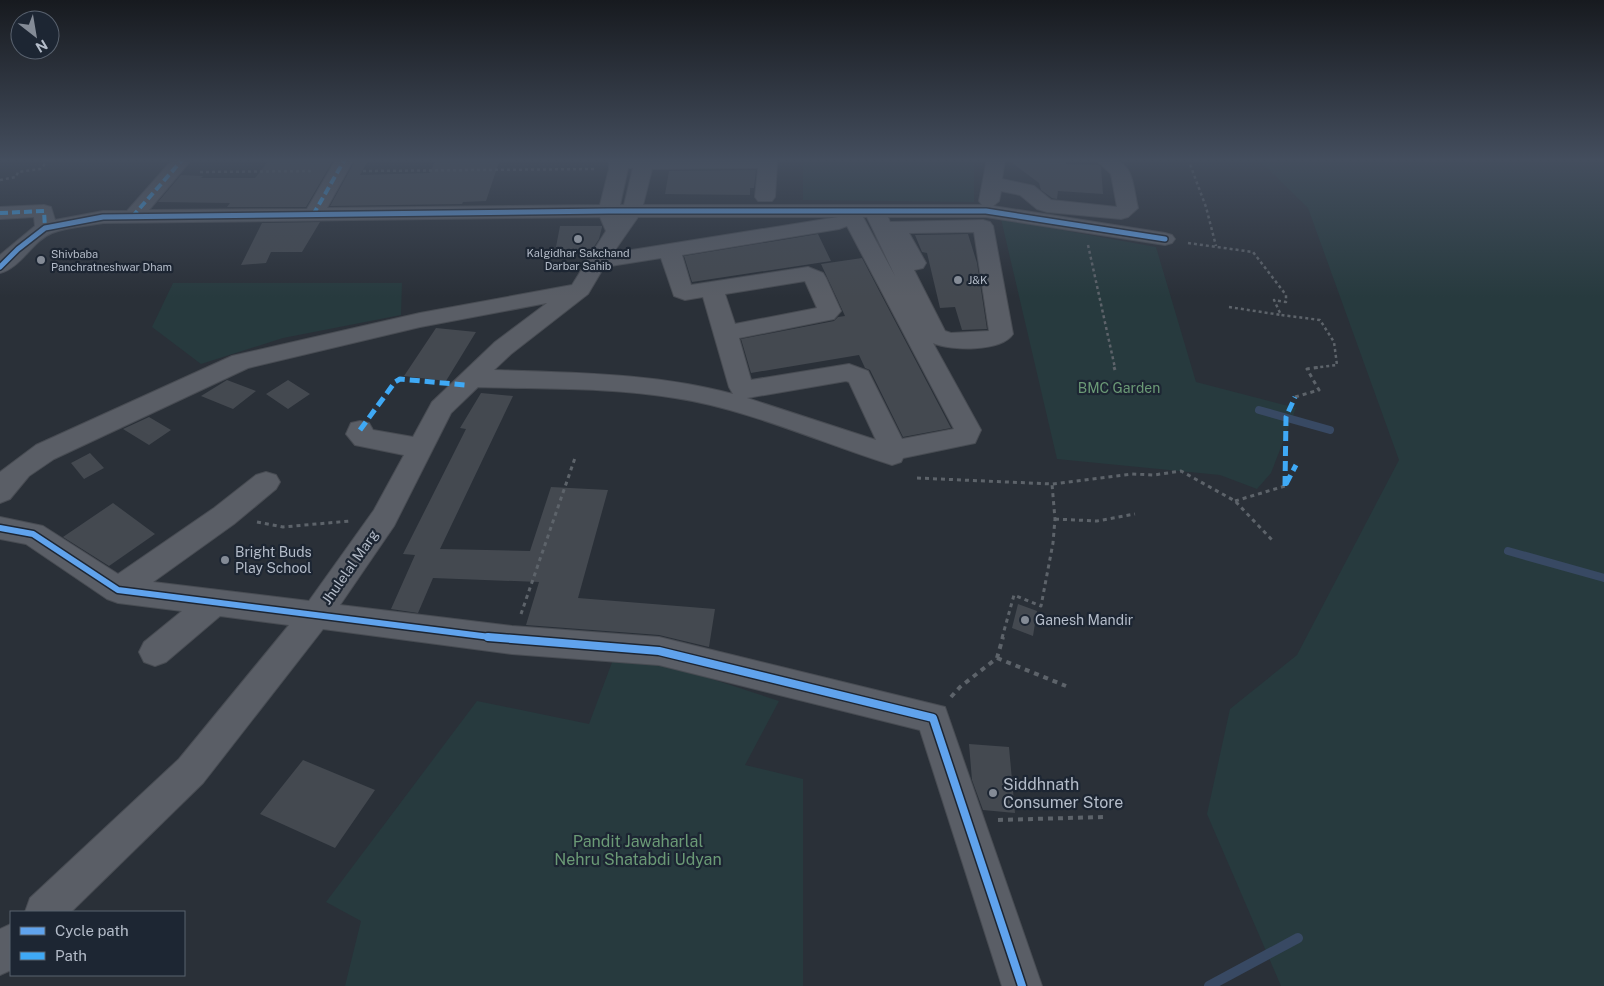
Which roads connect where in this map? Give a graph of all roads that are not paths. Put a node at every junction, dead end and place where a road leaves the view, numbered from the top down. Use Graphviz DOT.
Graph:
graph roads {
  1 [pos="145,205"];
  2 [pos="318,205"];
  3 [pos="619,205"];
  4 [pos="625,205"];
  5 [pos="987,205"];
  6 [pos="1045,205"];
  7 [pos="1127,205"];
  8 [pos="986,211"];
  9 [pos="0,212"];
  10 [pos="859,213"];
  11 [pos="313,214"];
  12 [pos="132,217"];
  13 [pos="619,218"];
  14 [pos="45,228"];
  15 [pos="1165,239"];
  16 [pos="670,251"];
  17 [pos="598,262"];
  18 [pos="0,267"];
  19 [pos="902,267"];
  20 [pos="925,284"];
  21 [pos="580,289"];
  22 [pos="712,289"];
  23 [pos="726,333"];
  24 [pos="954,341"];
  25 [pos="473,378"];
  26 [pos="360,430"];
  27 [pos="420,448"];
  28 [pos="892,455"];
  29 [pos="266,482"];
  30 [pos="0,492"];
  31 [pos="0,528"];
  32 [pos="118,590"];
  33 [pos="216,601"];
  34 [pos="316,615"];
  35 [pos="155,652"];
  36 [pos="45,911"];
  37 [pos="10,945"];
  38 [pos="0,955"];
  39 [pos="1022,986"];
  1 -- 12 [label="street"];
  2 -- 11 [label="street"];
  3 -- 13 [label="street"];
  4 -- 13 [label="street"];
  5 -- 8 [label="street"];
  6 -- 7 [label="street"];
  8 -- 10 [label="street"];
  8 -- 15 [label="street"];
  9 -- 14 [label="street"];
  10 -- 13 [label="street"];
  10 -- 16 [label="street"];
  10 -- 19 [label="street"];
  10 -- 23 [label="street"];
  11 -- 12 [label="street"];
  11 -- 13 [label="street"];
  12 -- 14 [label="street"];
  13 -- 17 [label="street, Jhulelal Marg"];
  14 -- 18 [label="street"];
  16 -- 17 [label="street"];
  16 -- 22 [label="street"];
  17 -- 21 [label="street, Jhulelal Marg"];
  19 -- 24 [label="street"];
  19 -- 24 [label="street"];
  20 -- 24 [label="street"];
  21 -- 25 [label="street, Jhulelal Marg"];
  21 -- 30 [label="street"];
  22 -- 23 [label="street"];
  22 -- 23 [label="street"];
  25 -- 27 [label="street, Jhulelal Marg"];
  25 -- 28 [label="street"];
  26 -- 27 [label="street"];
  27 -- 34 [label="street, Jhulelal Marg"];
  29 -- 32 [label="street"];
  31 -- 32 [label="street"];
  32 -- 33 [label="street"];
  33 -- 34 [label="street"];
  33 -- 35 [label="street"];
  34 -- 36 [label="street, Jhulelal Marg"];
  34 -- 39 [label="street"];
  37 -- 38 [label="street"];
}
